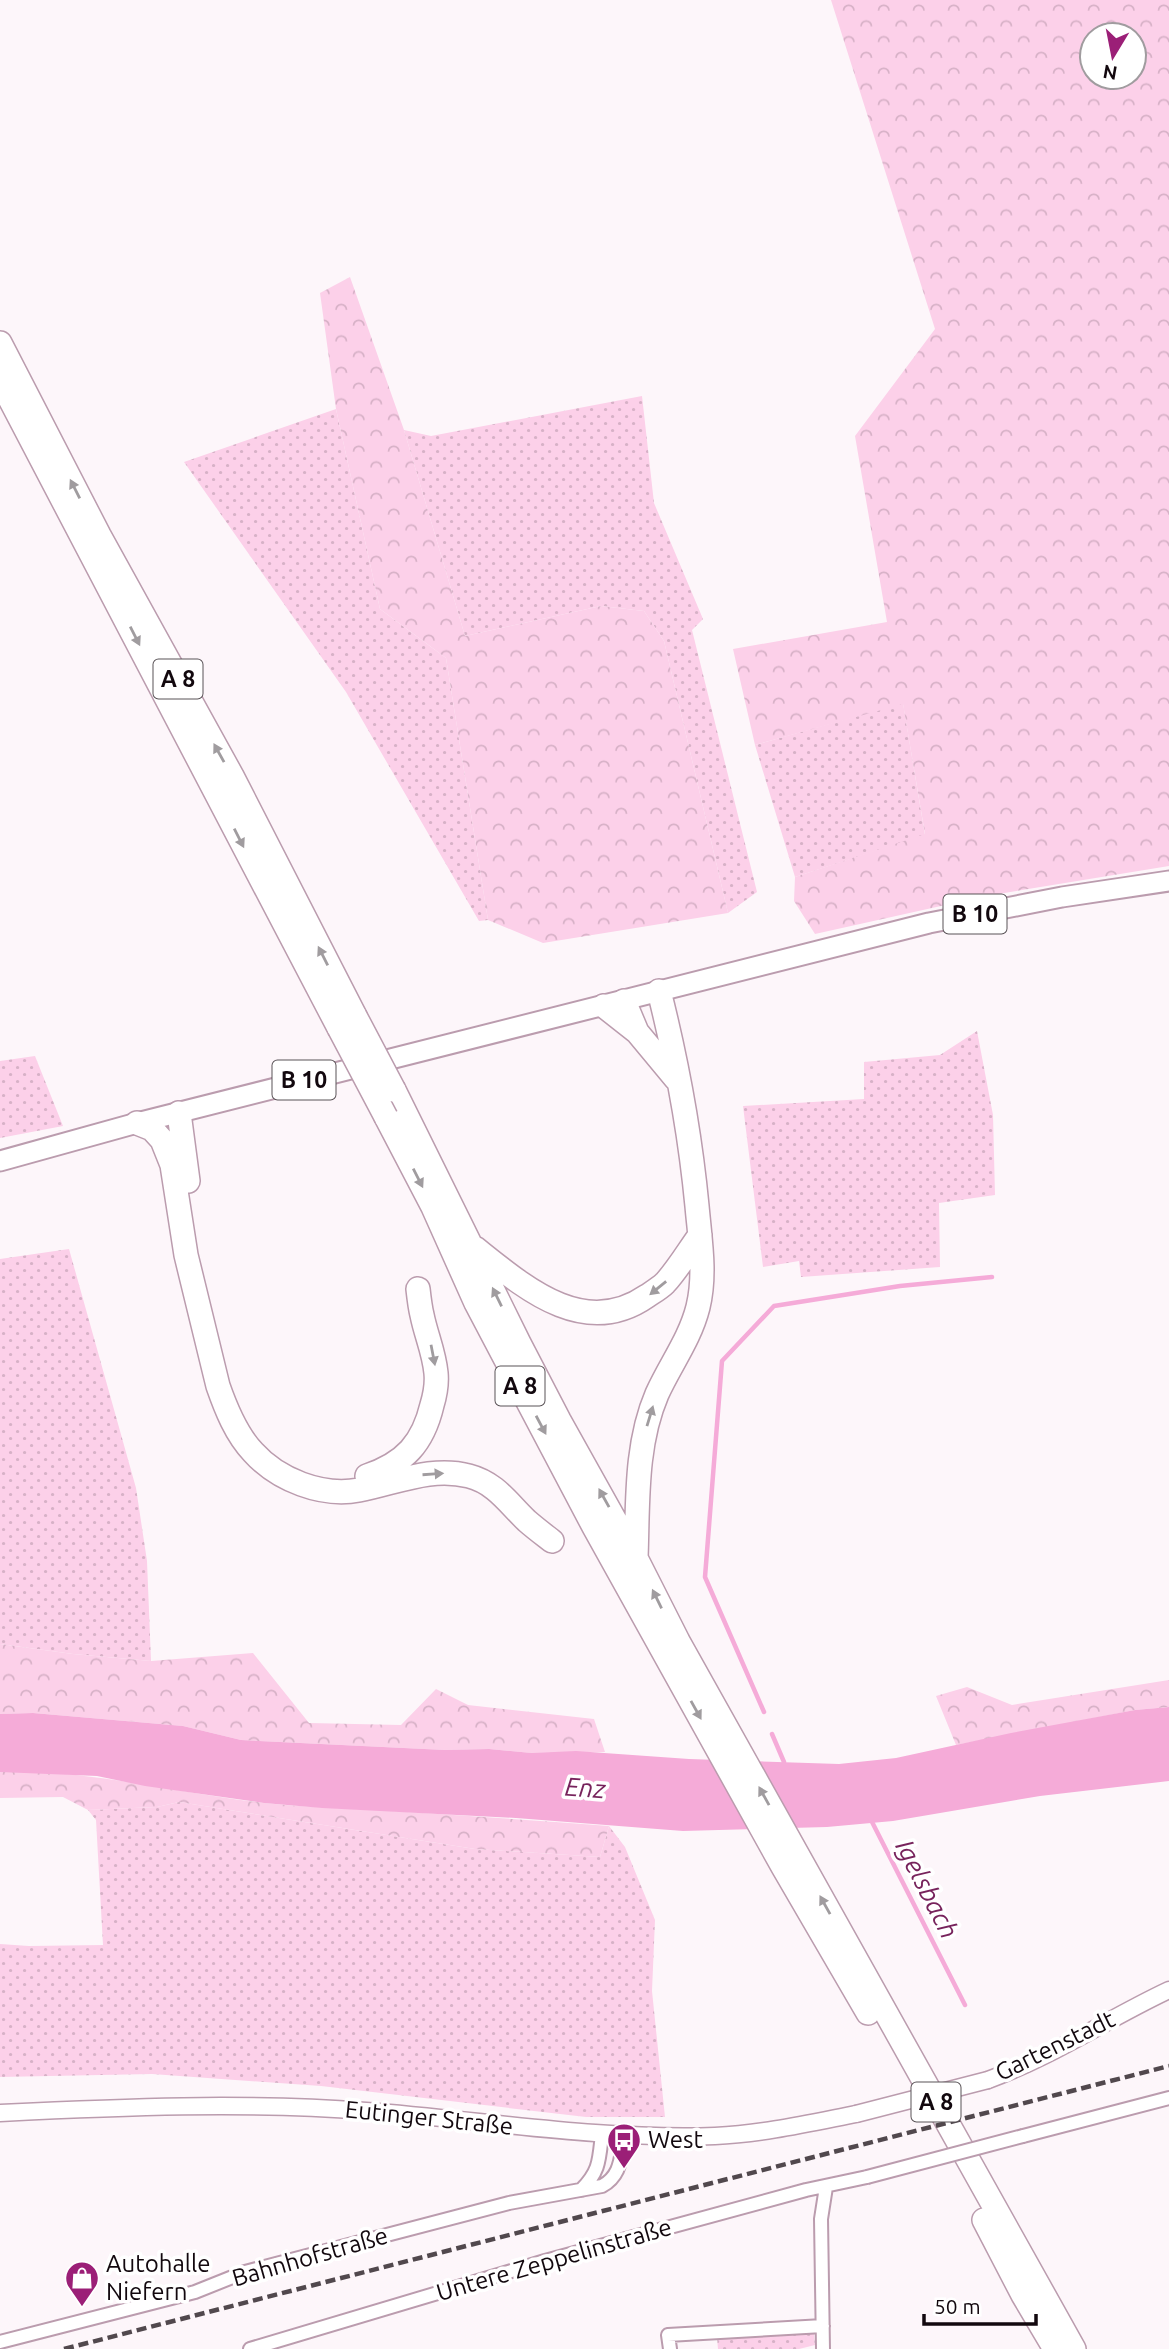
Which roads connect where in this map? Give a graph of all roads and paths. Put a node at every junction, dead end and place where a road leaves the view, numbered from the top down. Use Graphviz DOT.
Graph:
graph roads {
  1 [pos="0,343"];
  2 [pos="0,380"];
  3 [pos="1169,881"];
  4 [pos="659,991"];
  5 [pos="614,1003"];
  6 [pos="347,1022"];
  7 [pos="681,1086"];
  8 [pos="179,1113"];
  9 [pos="137,1123"];
  10 [pos="0,1161"];
  11 [pos="700,1235"];
  12 [pos="470,1244"];
  13 [pos="418,1289"];
  14 [pos="552,1541"];
  15 [pos="636,1558"];
  16 [pos="670,1646"];
  17 [pos="790,1862"];
  18 [pos="1169,1990"];
  19 [pos="1169,2098"];
  20 [pos="0,2113"];
  21 [pos="856,2114"];
  22 [pos="601,2134"];
  23 [pos="625,2136"];
  24 [pos="826,2187"];
  25 [pos="581,2190"];
  26 [pos="823,2326"];
  27 [pos="0,2342"];
  28 [pos="250,2349"];
  29 [pos="670,2349"];
  30 [pos="823,2349"];
  31 [pos="1055,2349"];
  32 [pos="1074,2349"];
  6 -- 1 [label="highway, A 8, one-way"];
  2 -- 6 [label="highway, A 8, one-way"];
  3 -- 4 [label="main road, B 10"];
  4 -- 5 [label="main road, B 10"];
  4 -- 7 [label="highway"];
  5 -- 7 [label="highway"];
  5 -- 8 [label="main road, B 10"];
  6 -- 12 [label="highway, A 8, bridge"];
  6 -- 16 [label="highway, A 8, one-way, bridge"];
  7 -- 11 [label="highway"];
  8 -- 9 [label="main road, B 10"];
  13 -- 8 [label="highway, one-way"];
  9 -- 10 [label="main road, B 10"];
  9 -- 14 [label="highway, one-way"];
  11 -- 12 [label="highway, one-way"];
  15 -- 11 [label="highway, one-way"];
  15 -- 12 [label="highway, A 8, one-way"];
  16 -- 15 [label="highway, A 8, one-way"];
  16 -- 17 [label="highway, A 8"];
  17 -- 31 [label="highway, A 8"];
  32 -- 17 [label="highway, A 8, one-way"];
  18 -- 21 [label="street, Gartenstadt, bridge"];
  19 -- 24 [label="street, Untere Zeppelinstraße, bridge"];
  20 -- 22 [label="street, Eutinger Straße"];
  21 -- 23 [label="street, Eutinger Straße"];
  22 -- 23 [label="street, Eutinger Straße"];
  22 -- 25 [label="street"];
  23 -- 25 [label="street, Bahnhofstraße"];
  24 -- 26 [label="street"];
  24 -- 28 [label="street, Untere Zeppelinstraße"];
  25 -- 27 [label="street, Bahnhofstraße"];
  26 -- 29 [label="street"];
  26 -- 30 [label="street"];
}
